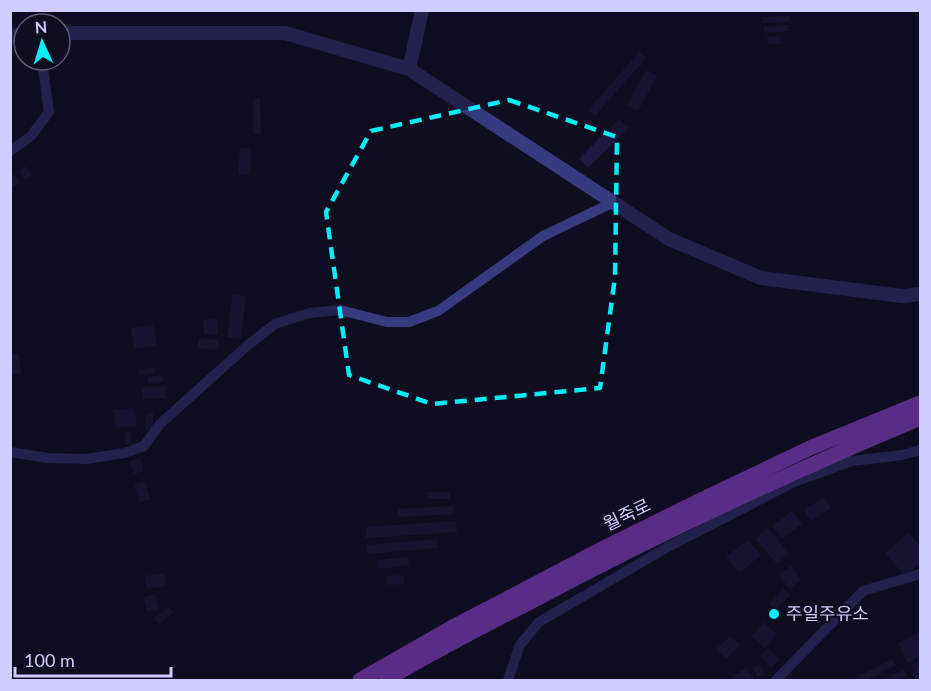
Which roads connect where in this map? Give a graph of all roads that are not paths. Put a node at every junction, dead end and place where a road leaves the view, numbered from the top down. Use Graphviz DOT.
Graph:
graph roads {
  1 [pos="422,10"];
  2 [pos="72,33"];
  3 [pos="409,69"];
  4 [pos="44,72"];
  5 [pos="10,151"];
  6 [pos="614,202"];
  7 [pos="921,294"];
  8 [pos="921,403"];
  9 [pos="921,418"];
  10 [pos="921,450"];
  11 [pos="10,452"];
  12 [pos="921,574"];
  13 [pos="360,681"];
  14 [pos="386,681"];
  15 [pos="508,681"];
  16 [pos="776,681"];
  1 -- 3 [label="street"];
  2 -- 3 [label="street"];
  3 -- 6 [label="street"];
  4 -- 5 [label="street"];
  6 -- 7 [label="street"];
  6 -- 11 [label="street"];
  8 -- 13 [label="main road, 월죽로"];
  9 -- 14 [label="main road, 월죽로"];
  10 -- 15 [label="street"];
  12 -- 16 [label="street"];
}
